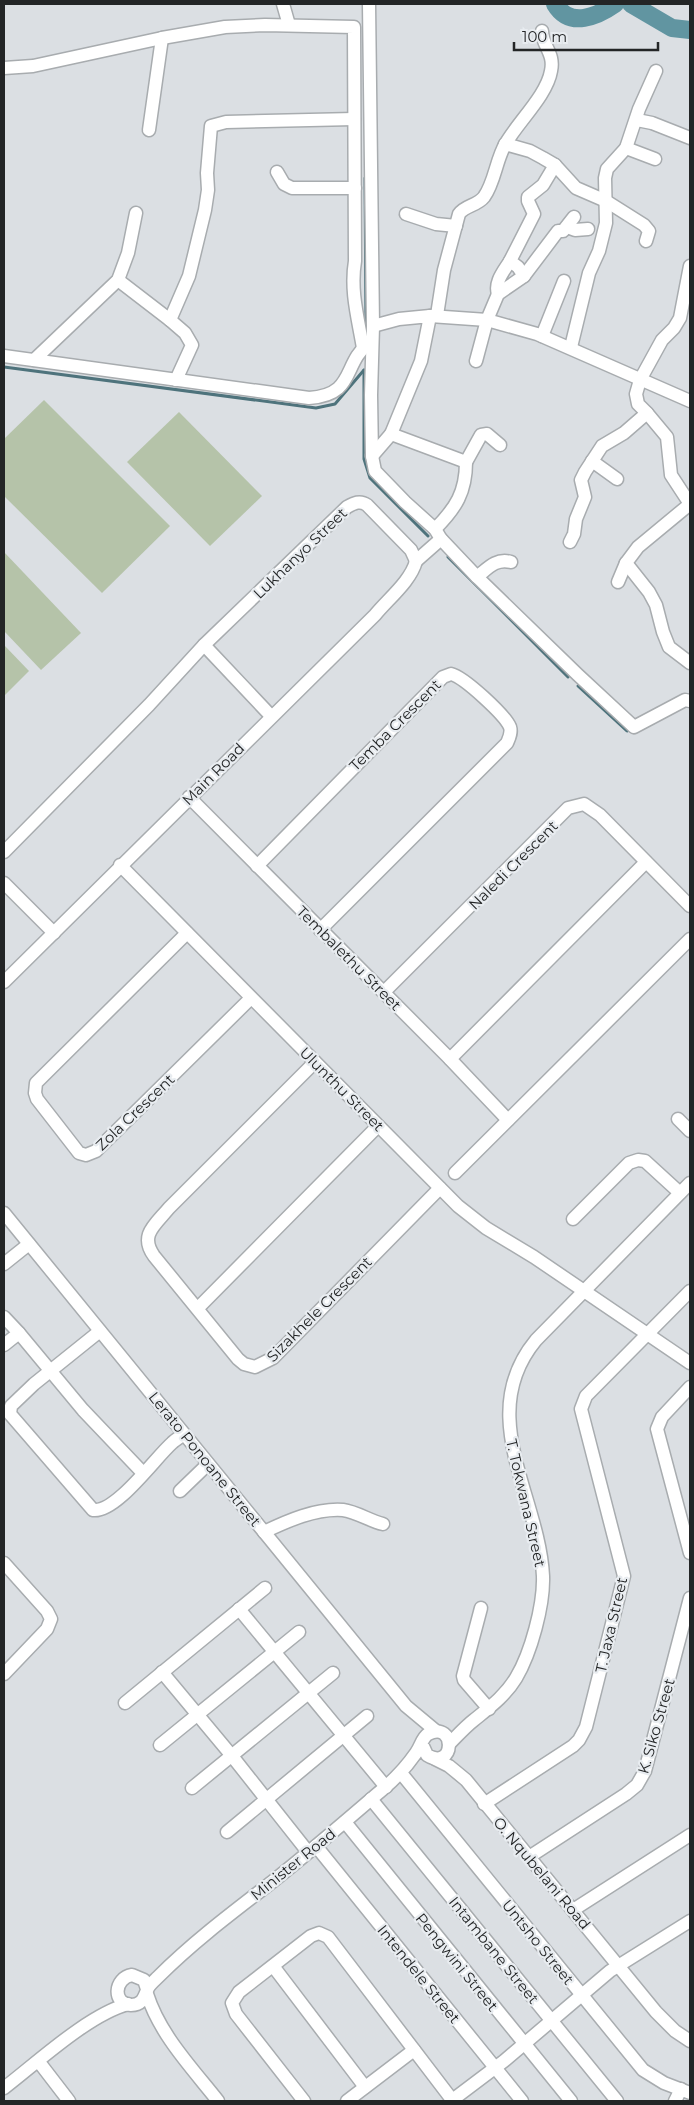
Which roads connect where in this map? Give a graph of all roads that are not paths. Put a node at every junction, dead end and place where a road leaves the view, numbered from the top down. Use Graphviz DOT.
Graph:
graph roads {
  1 [pos="283,4"];
  2 [pos="369,4"];
  3 [pos="289,26"];
  4 [pos="542,31"];
  5 [pos="162,38"];
  6 [pos="4,68"];
  7 [pos="656,71"];
  8 [pos="354,119"];
  9 [pos="637,120"];
  10 [pos="149,130"];
  11 [pos="690,138"];
  12 [pos="505,144"];
  13 [pos="626,148"];
  14 [pos="655,159"];
  15 [pos="555,166"];
  16 [pos="277,172"];
  17 [pos="355,188"];
  18 [pos="606,201"];
  19 [pos="136,213"];
  20 [pos="406,214"];
  21 [pos="456,226"];
  22 [pos="588,229"];
  23 [pos="646,241"];
  24 [pos="510,261"];
  25 [pos="690,266"];
  26 [pos="524,276"];
  27 [pos="118,280"];
  28 [pos="564,281"];
  29 [pos="498,294"];
  30 [pos="433,316"];
  31 [pos="170,320"];
  32 [pos="487,320"];
  33 [pos="373,326"];
  34 [pos="542,336"];
  35 [pos="368,345"];
  36 [pos="570,347"];
  37 [pos="4,356"];
  38 [pos="34,360"];
  39 [pos="476,361"];
  40 [pos="176,380"];
  41 [pos="640,380"];
  42 [pos="690,400"];
  43 [pos="647,413"];
  44 [pos="391,434"];
  45 [pos="500,446"];
  46 [pos="372,456"];
  47 [pos="592,461"];
  48 [pos="466,462"];
  49 [pos="617,479"];
  50 [pos="438,534"];
  51 [pos="570,542"];
  52 [pos="416,561"];
  53 [pos="510,562"];
  54 [pos="626,563"];
  55 [pos="478,577"];
  56 [pos="618,582"];
  57 [pos="204,646"];
  58 [pos="688,657"];
  59 [pos="689,699"];
  60 [pos="271,716"];
  61 [pos="189,797"];
  62 [pos="4,852"];
  63 [pos="646,862"];
  64 [pos="120,865"];
  65 [pos="257,866"];
  66 [pos="4,883"];
  67 [pos="690,906"];
  68 [pos="320,930"];
  69 [pos="54,933"];
  70 [pos="187,933"];
  71 [pos="690,939"];
  72 [pos="4,982"];
  73 [pos="384,992"];
  74 [pos="251,998"];
  75 [pos="450,1059"];
  76 [pos="315,1062"];
  77 [pos="678,1119"];
  78 [pos="508,1120"];
  79 [pos="378,1126"];
  80 [pos="690,1131"];
  81 [pos="455,1173"];
  82 [pos="690,1183"];
  83 [pos="440,1188"];
  84 [pos="680,1193"];
  85 [pos="4,1213"];
  86 [pos="573,1219"];
  87 [pos="29,1244"];
  88 [pos="4,1264"];
  89 [pos="584,1290"];
  90 [pos="690,1291"];
  91 [pos="198,1308"];
  92 [pos="4,1317"];
  93 [pos="100,1332"];
  94 [pos="19,1334"];
  95 [pos="647,1334"];
  96 [pos="4,1345"];
  97 [pos="690,1363"];
  98 [pos="51,1371"];
  99 [pos="690,1387"];
  100 [pos="184,1434"];
  101 [pos="208,1464"];
  102 [pos="143,1473"];
  103 [pos="180,1491"];
  104 [pos="383,1524"];
  105 [pos="264,1532"];
  106 [pos="690,1553"];
  107 [pos="4,1563"];
  108 [pos="265,1588"];
  109 [pos="690,1598"];
  110 [pos="482,1608"];
  111 [pos="239,1609"];
  112 [pos="299,1632"];
  113 [pos="274,1651"];
  114 [pos="6,1668"];
  115 [pos="162,1672"];
  116 [pos="333,1673"];
  117 [pos="308,1693"];
  118 [pos="124,1703"];
  119 [pos="406,1706"];
  120 [pos="489,1709"];
  121 [pos="197,1714"];
  122 [pos="367,1716"];
  123 [pos="473,1721"];
  124 [pos="439,1732"];
  125 [pos="343,1736"];
  126 [pos="423,1742"];
  127 [pos="160,1745"];
  128 [pos="449,1746"];
  129 [pos="232,1756"];
  130 [pos="434,1759"];
  131 [pos="401,1772"];
  132 [pos="466,1780"];
  133 [pos="386,1787"];
  134 [pos="192,1788"];
  135 [pos="267,1799"];
  136 [pos="371,1799"];
  137 [pos="484,1804"];
  138 [pos="345,1822"];
  139 [pos="227,1832"];
  140 [pos="690,1836"];
  141 [pos="312,1849"];
  142 [pos="529,1857"];
  143 [pos="573,1910"];
  144 [pos="690,1921"];
  145 [pos="182,1952"];
  146 [pos="618,1965"];
  147 [pos="273,1966"];
  148 [pos="135,1975"];
  149 [pos="117,1989"];
  150 [pos="147,1991"];
  151 [pos="582,1995"];
  152 [pos="130,2005"];
  153 [pos="552,2021"];
  154 [pos="82,2027"];
  155 [pos="169,2038"];
  156 [pos="690,2041"];
  157 [pos="524,2044"];
  158 [pos="414,2050"];
  159 [pos="39,2062"];
  160 [pos="495,2068"];
  161 [pos="365,2087"];
  162 [pos="4,2088"];
  163 [pos="686,2091"];
  164 [pos="69,2101"];
  165 [pos="218,2101"];
  166 [pos="304,2101"];
  167 [pos="347,2101"];
  168 [pos="452,2101"];
  169 [pos="522,2101"];
  170 [pos="571,2101"];
  171 [pos="616,2101"];
  172 [pos="675,2101"];
  1 -- 3 [label="street"];
  2 -- 33 [label="street"];
  3 -- 5 [label="street"];
  3 -- 8 [label="street"];
  4 -- 12 [label="street"];
  5 -- 6 [label="street"];
  5 -- 10 [label="street"];
  7 -- 9 [label="street"];
  8 -- 17 [label="street"];
  8 -- 31 [label="street"];
  9 -- 11 [label="street"];
  9 -- 13 [label="street"];
  12 -- 15 [label="street"];
  12 -- 21 [label="street"];
  13 -- 14 [label="street"];
  13 -- 18 [label="street"];
  15 -- 18 [label="street"];
  15 -- 24 [label="street"];
  16 -- 17 [label="street"];
  17 -- 35 [label="street"];
  18 -- 23 [label="street"];
  18 -- 36 [label="street"];
  19 -- 27 [label="street"];
  20 -- 21 [label="street"];
  21 -- 30 [label="street"];
  22 -- 26 [label="street"];
  24 -- 26 [label="street"];
  24 -- 29 [label="street"];
  25 -- 41 [label="street"];
  26 -- 29 [label="street"];
  27 -- 31 [label="street"];
  27 -- 38 [label="street"];
  28 -- 34 [label="street"];
  29 -- 32 [label="street"];
  30 -- 32 [label="street"];
  30 -- 33 [label="street"];
  30 -- 44 [label="street"];
  31 -- 40 [label="street"];
  32 -- 34 [label="street"];
  32 -- 39 [label="street"];
  33 -- 35 [label="street"];
  34 -- 36 [label="street"];
  35 -- 40 [label="street"];
  35 -- 46 [label="street"];
  36 -- 41 [label="street"];
  37 -- 38 [label="street"];
  38 -- 40 [label="street"];
  41 -- 42 [label="street"];
  41 -- 43 [label="street"];
  43 -- 47 [label="street"];
  43 -- 54 [label="street"];
  44 -- 46 [label="street"];
  44 -- 48 [label="street"];
  45 -- 48 [label="street"];
  46 -- 50 [label="street"];
  47 -- 49 [label="street"];
  47 -- 51 [label="street"];
  48 -- 50 [label="street, Main Road"];
  50 -- 52 [label="street, Main Road"];
  50 -- 55 [label="street"];
  52 -- 57 [label="street, Lukhanyo Street"];
  52 -- 60 [label="street, Main Road"];
  53 -- 55 [label="street"];
  54 -- 56 [label="street"];
  54 -- 58 [label="street"];
  55 -- 59 [label="street"];
  57 -- 60 [label="street"];
  57 -- 62 [label="street, Lukhanyo Street"];
  60 -- 61 [label="street, Main Road"];
  61 -- 64 [label="street, Main Road"];
  61 -- 65 [label="street, Tembalethu Street"];
  63 -- 67 [label="street, Naledi Crescent"];
  63 -- 73 [label="street, Naledi Crescent"];
  63 -- 75 [label="street"];
  64 -- 69 [label="street, Main Road"];
  64 -- 70 [label="street, Ulunthu Street"];
  65 -- 68 [label="street, Tembalethu Street"];
  65 -- 68 [label="street, Temba Crescent"];
  66 -- 69 [label="street"];
  68 -- 73 [label="street, Tembalethu Street"];
  69 -- 72 [label="street, Main Road"];
  70 -- 74 [label="street, Ulunthu Street"];
  70 -- 74 [label="street, Zola Crescent"];
  71 -- 78 [label="street"];
  73 -- 75 [label="street, Tembalethu Street"];
  74 -- 76 [label="street, Ulunthu Street"];
  75 -- 78 [label="street, Tembalethu Street"];
  76 -- 79 [label="street, Ulunthu Street"];
  76 -- 91 [label="street, Sizakhele Crescent"];
  77 -- 80 [label="street"];
  78 -- 81 [label="street"];
  79 -- 83 [label="street, Ulunthu Street"];
  79 -- 91 [label="street"];
  82 -- 84 [label="street, T. Tokwana Street"];
  83 -- 89 [label="street, Ulunthu Street"];
  83 -- 91 [label="street, Sizakhele Crescent"];
  84 -- 86 [label="street"];
  84 -- 89 [label="street, T. Tokwana Street"];
  85 -- 87 [label="street, Lerato Ponoane Street"];
  87 -- 88 [label="street"];
  87 -- 93 [label="street, Lerato Ponoane Street"];
  89 -- 95 [label="street, Ulunthu Street"];
  89 -- 120 [label="street, T. Tokwana Street"];
  90 -- 95 [label="street, T. Jaxa Street"];
  92 -- 94 [label="street"];
  93 -- 98 [label="street"];
  93 -- 100 [label="street, Lerato Ponoane Street"];
  94 -- 96 [label="street"];
  94 -- 98 [label="street"];
  95 -- 97 [label="street, Ulunthu Street"];
  95 -- 137 [label="street, T. Jaxa Street"];
  98 -- 102 [label="street"];
  98 -- 102 [label="street"];
  99 -- 106 [label="street"];
  100 -- 101 [label="street, Lerato Ponoane Street"];
  100 -- 102 [label="street"];
  101 -- 103 [label="street"];
  101 -- 105 [label="street, Lerato Ponoane Street"];
  104 -- 105 [label="street"];
  105 -- 119 [label="street, Lerato Ponoane Street"];
  107 -- 114 [label="street"];
  108 -- 111 [label="street"];
  109 -- 142 [label="street, K. Siko Street"];
  110 -- 120 [label="street"];
  111 -- 113 [label="street"];
  111 -- 115 [label="street"];
  112 -- 113 [label="street"];
  113 -- 117 [label="street"];
  113 -- 121 [label="street"];
  115 -- 118 [label="street"];
  115 -- 121 [label="street, Intendele Street"];
  116 -- 117 [label="street"];
  117 -- 125 [label="street"];
  117 -- 129 [label="street"];
  119 -- 124 [label="street, Lerato Ponoane Street"];
  119 -- 126 [label="street, Lerato Ponoane Street"];
  120 -- 123 [label="street, T. Tokwana Street"];
  121 -- 127 [label="street"];
  121 -- 129 [label="street, Intendele Street"];
  122 -- 125 [label="street"];
  123 -- 124 [label="street, T. Tokwana Street"];
  123 -- 128 [label="street, T. Tokwana Street"];
  124 -- 126 [label="street"];
  124 -- 128 [label="street"];
  125 -- 133 [label="street"];
  125 -- 135 [label="street"];
  126 -- 130 [label="street"];
  126 -- 131 [label="street, Minister Road"];
  128 -- 130 [label="street"];
  128 -- 132 [label="street, O. Nqubelani Road"];
  129 -- 134 [label="street"];
  129 -- 135 [label="street, Intendele Street"];
  130 -- 131 [label="street, Minister Road"];
  130 -- 132 [label="street, O. Nqubelani Road"];
  131 -- 133 [label="street, Minister Road"];
  131 -- 151 [label="street, Untsho Street"];
  132 -- 137 [label="street, O. Nqubelani Road"];
  133 -- 136 [label="street, Minister Road"];
  135 -- 139 [label="street"];
  135 -- 141 [label="street, Intendele Street"];
  136 -- 138 [label="street, Minister Road"];
  136 -- 153 [label="street, Intambane Street"];
  137 -- 142 [label="street, O. Nqubelani Road"];
  138 -- 141 [label="street, Minister Road"];
  138 -- 157 [label="street, Pengwini Street"];
  140 -- 143 [label="street"];
  141 -- 145 [label="street, Minister Road"];
  141 -- 160 [label="street, Intendele Street"];
  142 -- 143 [label="street, O. Nqubelani Road"];
  143 -- 146 [label="street, O. Nqubelani Road"];
  144 -- 146 [label="street"];
  145 -- 148 [label="street, Minister Road"];
  145 -- 150 [label="street, Minister Road"];
  146 -- 151 [label="street"];
  146 -- 156 [label="street, O. Nqubelani Road"];
  147 -- 158 [label="street"];
  147 -- 161 [label="street"];
  147 -- 166 [label="street"];
  148 -- 149 [label="street"];
  148 -- 150 [label="street"];
  149 -- 152 [label="street"];
  149 -- 154 [label="street"];
  150 -- 152 [label="street"];
  150 -- 155 [label="street"];
  151 -- 153 [label="street"];
  151 -- 163 [label="street, Untsho Street"];
  152 -- 154 [label="street"];
  152 -- 155 [label="street"];
  153 -- 157 [label="street"];
  153 -- 171 [label="street, Intambane Street"];
  154 -- 159 [label="street"];
  155 -- 165 [label="street"];
  157 -- 160 [label="street"];
  157 -- 170 [label="street, Pengwini Street"];
  158 -- 161 [label="street"];
  158 -- 168 [label="street"];
  159 -- 162 [label="street"];
  159 -- 164 [label="street"];
  160 -- 168 [label="street"];
  160 -- 169 [label="street, Intendele Street"];
  161 -- 167 [label="street"];
  163 -- 172 [label="street"];
}
